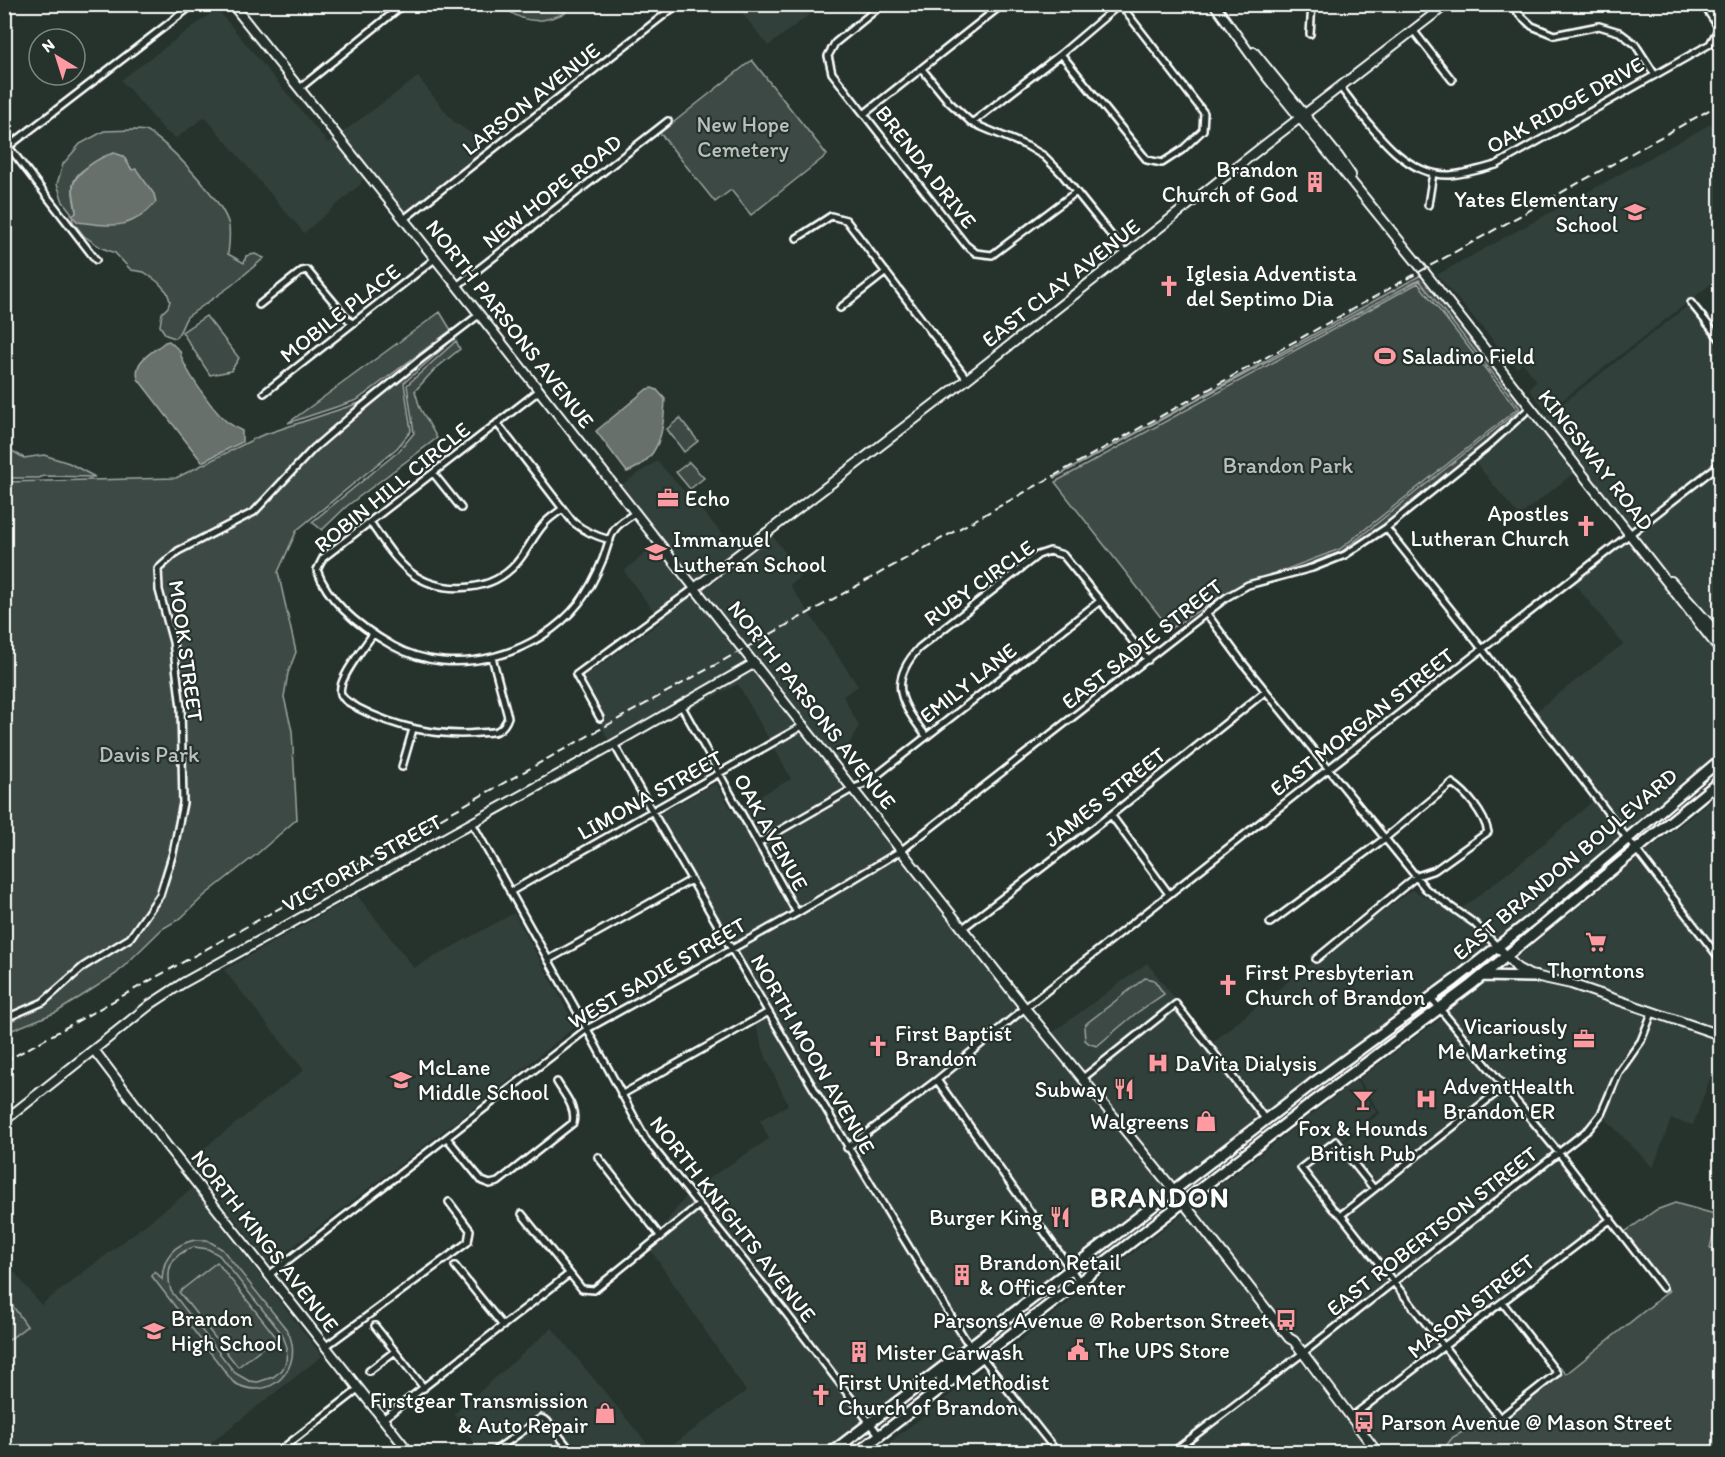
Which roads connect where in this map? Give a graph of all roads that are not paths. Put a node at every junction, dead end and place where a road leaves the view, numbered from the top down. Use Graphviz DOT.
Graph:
graph roads {
  1 [pos="194,4"];
  2 [pos="232,4"];
  3 [pos="404,4"];
  4 [pos="678,4"];
  5 [pos="884,4"];
  6 [pos="1003,4"];
  7 [pos="1120,4"];
  8 [pos="1214,4"];
  9 [pos="1312,4"];
  10 [pos="1447,4"];
  11 [pos="1511,4"];
  12 [pos="1703,4"];
  13 [pos="1413,30"];
  14 [pos="1310,34"];
  15 [pos="1061,54"];
  16 [pos="922,69"];
  17 [pos="1655,75"];
  18 [pos="1452,80"];
  19 [pos="1340,87"];
  20 [pos="300,88"];
  21 [pos="864,114"];
  22 [pos="1302,116"];
  23 [pos="668,122"];
  24 [pos="972,123"];
  25 [pos="7,148"];
  26 [pos="1433,172"];
  27 [pos="1076,192"];
  28 [pos="1428,205"];
  29 [pos="404,219"];
  30 [pos="797,238"];
  31 [pos="1127,255"];
  32 [pos="436,258"];
  33 [pos="96,260"];
  34 [pos="886,272"];
  35 [pos="458,286"];
  36 [pos="1691,303"];
  37 [pos="259,305"];
  38 [pos="840,308"];
  39 [pos="480,314"];
  40 [pos="352,324"];
  41 [pos="1720,339"];
  42 [pos="967,380"];
  43 [pos="540,390"];
  44 [pos="264,393"];
  45 [pos="1532,407"];
  46 [pos="497,423"];
  47 [pos="1720,464"];
  48 [pos="433,473"];
  49 [pos="461,508"];
  50 [pos="562,509"];
  51 [pos="636,512"];
  52 [pos="369,522"];
  53 [pos="1386,528"];
  54 [pos="1631,534"];
  55 [pos="610,540"];
  56 [pos="1660,572"];
  57 [pos="696,587"];
  58 [pos="1100,601"];
  59 [pos="1207,614"];
  60 [pos="373,634"];
  61 [pos="1720,636"];
  62 [pos="1483,650"];
  63 [pos="1720,650"];
  64 [pos="492,657"];
  65 [pos="1148,660"];
  66 [pos="755,663"];
  67 [pos="1266,691"];
  68 [pos="681,705"];
  69 [pos="600,718"];
  70 [pos="804,725"];
  71 [pos="413,729"];
  72 [pos="926,736"];
  73 [pos="614,744"];
  74 [pos="1720,760"];
  75 [pos="402,768"];
  76 [pos="1328,769"];
  77 [pos="720,775"];
  78 [pos="1720,781"];
  79 [pos="854,788"];
  80 [pos="652,811"];
  81 [pos="1111,815"];
  82 [pos="472,823"];
  83 [pos="1626,838"];
  84 [pos="1384,839"];
  85 [pos="758,843"];
  86 [pos="1635,849"];
  87 [pos="903,850"];
  88 [pos="1417,876"];
  89 [pos="691,880"];
  90 [pos="510,892"];
  91 [pos="1169,894"];
  92 [pos="797,913"];
  93 [pos="1270,922"];
  94 [pos="963,928"];
  95 [pos="1498,947"];
  96 [pos="732,948"];
  97 [pos="1718,952"];
  98 [pos="1506,957"];
  99 [pos="1316,959"];
  100 [pos="1720,959"];
  101 [pos="548,960"];
  102 [pos="1482,976"];
  103 [pos="1536,977"];
  104 [pos="1431,998"];
  105 [pos="1025,1008"];
  106 [pos="1440,1009"];
  107 [pos="767,1013"];
  108 [pos="1652,1013"];
  109 [pos="4,1019"];
  110 [pos="587,1029"];
  111 [pos="1720,1035"];
  112 [pos="94,1050"];
  113 [pos="1083,1078"];
  114 [pos="937,1080"];
  115 [pos="557,1082"];
  116 [pos="1504,1086"];
  117 [pos="621,1095"];
  118 [pos="1266,1120"];
  119 [pos="4,1121"];
  120 [pos="447,1138"];
  121 [pos="847,1148"];
  122 [pos="1559,1153"];
  123 [pos="598,1157"];
  124 [pos="1374,1189"];
  125 [pos="1174,1191"];
  126 [pos="449,1202"];
  127 [pos="1183,1203"];
  128 [pos="699,1205"];
  129 [pos="522,1214"];
  130 [pos="1341,1215"];
  131 [pos="1611,1219"];
  132 [pos="661,1237"];
  133 [pos="455,1266"];
  134 [pos="1071,1270"];
  135 [pos="569,1274"];
  136 [pos="269,1275"];
  137 [pos="1079,1281"];
  138 [pos="1393,1282"];
  139 [pos="1664,1288"];
  140 [pos="1502,1302"];
  141 [pos="1006,1320"];
  142 [pos="375,1326"];
  143 [pos="503,1326"];
  144 [pos="972,1346"];
  145 [pos="325,1347"];
  146 [pos="1444,1347"];
  147 [pos="395,1351"];
  148 [pos="1301,1354"];
  149 [pos="981,1356"];
  150 [pos="369,1371"];
  151 [pos="942,1387"];
  152 [pos="424,1388"];
  153 [pos="359,1389"];
  154 [pos="1350,1418"];
  155 [pos="383,1419"];
  156 [pos="871,1424"];
  157 [pos="880,1436"];
  158 [pos="278,1452"];
  159 [pos="409,1452"];
  160 [pos="493,1452"];
  161 [pos="572,1452"];
  162 [pos="832,1452"];
  163 [pos="858,1452"];
  164 [pos="1057,1452"];
  165 [pos="1173,1452"];
  166 [pos="1377,1452"];
  1 -- 25 [label="street"];
  2 -- 20 [label="street, NORTH PARSONS AVENUE"];
  3 -- 20 [label="street"];
  4 -- 29 [label="street, LARSON AVENUE"];
  5 -- 21 [label="street, BRENDA DRIVE"];
  6 -- 16 [label="street"];
  7 -- 15 [label="street"];
  7 -- 15 [label="street"];
  8 -- 22 [label="street, KINGSWAY ROAD"];
  9 -- 14 [label="street"];
  10 -- 13 [label="street, EAST CLAY AVENUE"];
  11 -- 17 [label="street"];
  12 -- 17 [label="street, OAK RIDGE DRIVE"];
  13 -- 18 [label="street"];
  13 -- 19 [label="street, EAST CLAY AVENUE"];
  15 -- 24 [label="street"];
  16 -- 21 [label="street"];
  16 -- 24 [label="street"];
  17 -- 26 [label="street, OAK RIDGE DRIVE"];
  19 -- 22 [label="street, EAST CLAY AVENUE"];
  19 -- 26 [label="street, OAK RIDGE DRIVE"];
  20 -- 29 [label="street, NORTH PARSONS AVENUE"];
  21 -- 27 [label="street, BRENDA DRIVE"];
  22 -- 31 [label="street, EAST CLAY AVENUE"];
  22 -- 45 [label="street, KINGSWAY ROAD"];
  23 -- 35 [label="street, NEW HOPE ROAD"];
  24 -- 27 [label="street"];
  25 -- 33 [label="street"];
  26 -- 28 [label="street"];
  27 -- 31 [label="street"];
  29 -- 32 [label="street, NORTH PARSONS AVENUE"];
  30 -- 34 [label="street"];
  31 -- 42 [label="street, EAST CLAY AVENUE"];
  32 -- 35 [label="street, NORTH PARSONS AVENUE"];
  32 -- 40 [label="street, MOBILE PLACE"];
  34 -- 38 [label="street"];
  34 -- 42 [label="street"];
  35 -- 39 [label="street, NORTH PARSONS AVENUE"];
  36 -- 41 [label="street"];
  37 -- 40 [label="street"];
  39 -- 43 [label="street, NORTH PARSONS AVENUE"];
  39 -- 109 [label="street, MOOK STREET"];
  40 -- 44 [label="street, MOBILE PLACE"];
  42 -- 57 [label="street, EAST CLAY AVENUE"];
  43 -- 46 [label="street, ROBIN HILL CIRCLE"];
  43 -- 51 [label="street, NORTH PARSONS AVENUE"];
  45 -- 53 [label="street, EAST SADIE STREET"];
  45 -- 54 [label="street, KINGSWAY ROAD"];
  46 -- 48 [label="street, ROBIN HILL CIRCLE"];
  46 -- 50 [label="street"];
  47 -- 54 [label="street, EAST MORGAN STREET"];
  48 -- 49 [label="street"];
  48 -- 52 [label="street, ROBIN HILL CIRCLE"];
  50 -- 52 [label="street"];
  50 -- 55 [label="street"];
  51 -- 55 [label="street, ROBIN HILL CIRCLE"];
  51 -- 57 [label="street, NORTH PARSONS AVENUE"];
  52 -- 60 [label="street, ROBIN HILL CIRCLE"];
  53 -- 59 [label="street, EAST SADIE STREET"];
  53 -- 62 [label="street"];
  54 -- 56 [label="street, KINGSWAY ROAD"];
  54 -- 62 [label="street, EAST MORGAN STREET"];
  55 -- 64 [label="street, ROBIN HILL CIRCLE"];
  56 -- 61 [label="street, KINGSWAY ROAD"];
  56 -- 63 [label="street, KINGSWAY ROAD"];
  57 -- 66 [label="street, NORTH PARSONS AVENUE"];
  57 -- 69 [label="street"];
  58 -- 65 [label="street, RUBY CIRCLE"];
  58 -- 72 [label="street, EMILY LANE"];
  58 -- 72 [label="street, RUBY CIRCLE"];
  59 -- 65 [label="street, EAST SADIE STREET"];
  59 -- 67 [label="street"];
  60 -- 64 [label="street, ROBIN HILL CIRCLE"];
  60 -- 71 [label="street"];
  62 -- 76 [label="street, EAST MORGAN STREET"];
  62 -- 83 [label="street"];
  64 -- 71 [label="street"];
  65 -- 87 [label="street, EAST SADIE STREET"];
  66 -- 68 [label="street, VICTORIA STREET"];
  66 -- 70 [label="street, NORTH PARSONS AVENUE"];
  67 -- 76 [label="street"];
  67 -- 81 [label="street, JAMES STREET"];
  68 -- 73 [label="street, VICTORIA STREET"];
  68 -- 77 [label="street, OAK AVENUE"];
  70 -- 77 [label="street, LIMONA STREET"];
  70 -- 79 [label="street, NORTH PARSONS AVENUE"];
  71 -- 75 [label="street"];
  72 -- 79 [label="street, EMILY LANE"];
  73 -- 80 [label="street, NORTH MOON AVENUE"];
  73 -- 82 [label="street, VICTORIA STREET"];
  74 -- 83 [label="highway, EAST BRANDON BOULEVARD"];
  76 -- 84 [label="street"];
  76 -- 91 [label="street, EAST MORGAN STREET"];
  77 -- 80 [label="street, LIMONA STREET"];
  77 -- 85 [label="street, OAK AVENUE"];
  78 -- 86 [label="highway, EAST BRANDON BOULEVARD"];
  79 -- 85 [label="street, EMILY LANE"];
  79 -- 87 [label="street, NORTH PARSONS AVENUE"];
  80 -- 89 [label="street, NORTH MOON AVENUE"];
  80 -- 90 [label="street, LIMONA STREET"];
  81 -- 91 [label="street"];
  81 -- 94 [label="street, JAMES STREET"];
  82 -- 90 [label="street, NORTH KNIGHTS AVENUE"];
  82 -- 112 [label="street, VICTORIA STREET"];
  83 -- 86 [label="street"];
  83 -- 95 [label="highway, EAST BRANDON BOULEVARD"];
  84 -- 88 [label="street"];
  84 -- 88 [label="street"];
  84 -- 93 [label="street"];
  85 -- 92 [label="street, OAK AVENUE"];
  86 -- 97 [label="street"];
  86 -- 98 [label="highway, EAST BRANDON BOULEVARD"];
  87 -- 92 [label="street, WEST SADIE STREET"];
  87 -- 94 [label="street, NORTH PARSONS AVENUE"];
  88 -- 95 [label="street"];
  88 -- 99 [label="street"];
  89 -- 96 [label="street, NORTH MOON AVENUE"];
  89 -- 101 [label="street"];
  90 -- 101 [label="street, NORTH KNIGHTS AVENUE"];
  91 -- 105 [label="street, EAST MORGAN STREET"];
  92 -- 96 [label="street, WEST SADIE STREET"];
  94 -- 105 [label="street, NORTH PARSONS AVENUE"];
  95 -- 98 [label="street"];
  95 -- 104 [label="highway, EAST BRANDON BOULEVARD"];
  96 -- 107 [label="street, NORTH MOON AVENUE"];
  96 -- 110 [label="street, WEST SADIE STREET"];
  97 -- 100 [label="street"];
  98 -- 102 [label="highway, EAST BRANDON BOULEVARD"];
  98 -- 103 [label="street"];
  101 -- 110 [label="street, NORTH KNIGHTS AVENUE"];
  102 -- 103 [label="highway"];
  102 -- 106 [label="highway, EAST BRANDON BOULEVARD"];
  103 -- 108 [label="street"];
  104 -- 106 [label="street"];
  104 -- 118 [label="highway, EAST BRANDON BOULEVARD"];
  105 -- 113 [label="street, NORTH PARSONS AVENUE"];
  105 -- 114 [label="street, EAST MORGAN STREET"];
  106 -- 116 [label="street"];
  106 -- 127 [label="highway, EAST BRANDON BOULEVARD"];
  107 -- 117 [label="street"];
  107 -- 121 [label="street, NORTH MOON AVENUE"];
  108 -- 111 [label="street"];
  108 -- 122 [label="street, EAST ROBERTSON STREET"];
  110 -- 117 [label="street, NORTH KNIGHTS AVENUE"];
  110 -- 120 [label="street, WEST SADIE STREET"];
  112 -- 119 [label="street, VICTORIA STREET"];
  112 -- 136 [label="street, NORTH KINGS AVENUE"];
  113 -- 118 [label="street"];
  113 -- 125 [label="street, NORTH PARSONS AVENUE"];
  114 -- 121 [label="street, EAST MORGAN STREET"];
  114 -- 134 [label="street"];
  115 -- 120 [label="street"];
  116 -- 122 [label="street"];
  116 -- 124 [label="street"];
  117 -- 128 [label="street, NORTH KNIGHTS AVENUE"];
  118 -- 125 [label="highway, EAST BRANDON BOULEVARD"];
  120 -- 136 [label="street, WEST SADIE STREET"];
  121 -- 144 [label="street, NORTH MOON AVENUE"];
  122 -- 131 [label="street"];
  122 -- 138 [label="street, EAST ROBERTSON STREET"];
  123 -- 132 [label="street"];
  124 -- 130 [label="street"];
  124 -- 130 [label="street"];
  125 -- 127 [label="street, NORTH PARSONS AVENUE"];
  125 -- 134 [label="highway, EAST BRANDON BOULEVARD"];
  126 -- 145 [label="street"];
  127 -- 137 [label="highway, EAST BRANDON BOULEVARD"];
  127 -- 148 [label="street, NORTH PARSONS AVENUE"];
  128 -- 132 [label="street"];
  128 -- 156 [label="street, NORTH KNIGHTS AVENUE"];
  129 -- 135 [label="street"];
  130 -- 138 [label="street"];
  131 -- 139 [label="street"];
  131 -- 140 [label="street, MASON STREET"];
  132 -- 135 [label="street"];
  133 -- 143 [label="street"];
  134 -- 137 [label="street"];
  134 -- 141 [label="highway, EAST BRANDON BOULEVARD"];
  135 -- 143 [label="street"];
  136 -- 145 [label="street, NORTH KINGS AVENUE"];
  137 -- 149 [label="highway, EAST BRANDON BOULEVARD"];
  138 -- 146 [label="street"];
  138 -- 148 [label="street, EAST ROBERTSON STREET"];
  140 -- 146 [label="street, MASON STREET"];
  140 -- 146 [label="street"];
  141 -- 144 [label="highway"];
  141 -- 149 [label="highway"];
  142 -- 147 [label="street"];
  143 -- 152 [label="street"];
  144 -- 151 [label="highway"];
  144 -- 156 [label="highway"];
  145 -- 153 [label="street, NORTH KINGS AVENUE"];
  146 -- 154 [label="street, MASON STREET"];
  147 -- 150 [label="street"];
  147 -- 152 [label="street"];
  148 -- 154 [label="street, NORTH PARSONS AVENUE"];
  148 -- 165 [label="street, EAST ROBERTSON STREET"];
  149 -- 151 [label="highway, EAST BRANDON BOULEVARD"];
  149 -- 164 [label="street"];
  151 -- 157 [label="highway, EAST BRANDON BOULEVARD"];
  152 -- 155 [label="street"];
  153 -- 155 [label="street, NORTH KINGS AVENUE"];
  153 -- 158 [label="street"];
  154 -- 166 [label="street, NORTH PARSONS AVENUE"];
  155 -- 159 [label="street, NORTH KINGS AVENUE"];
  156 -- 157 [label="street, NORTH KNIGHTS AVENUE"];
  156 -- 162 [label="highway"];
  157 -- 163 [label="highway, EAST BRANDON BOULEVARD"];
  160 -- 161 [label="street"];
}
